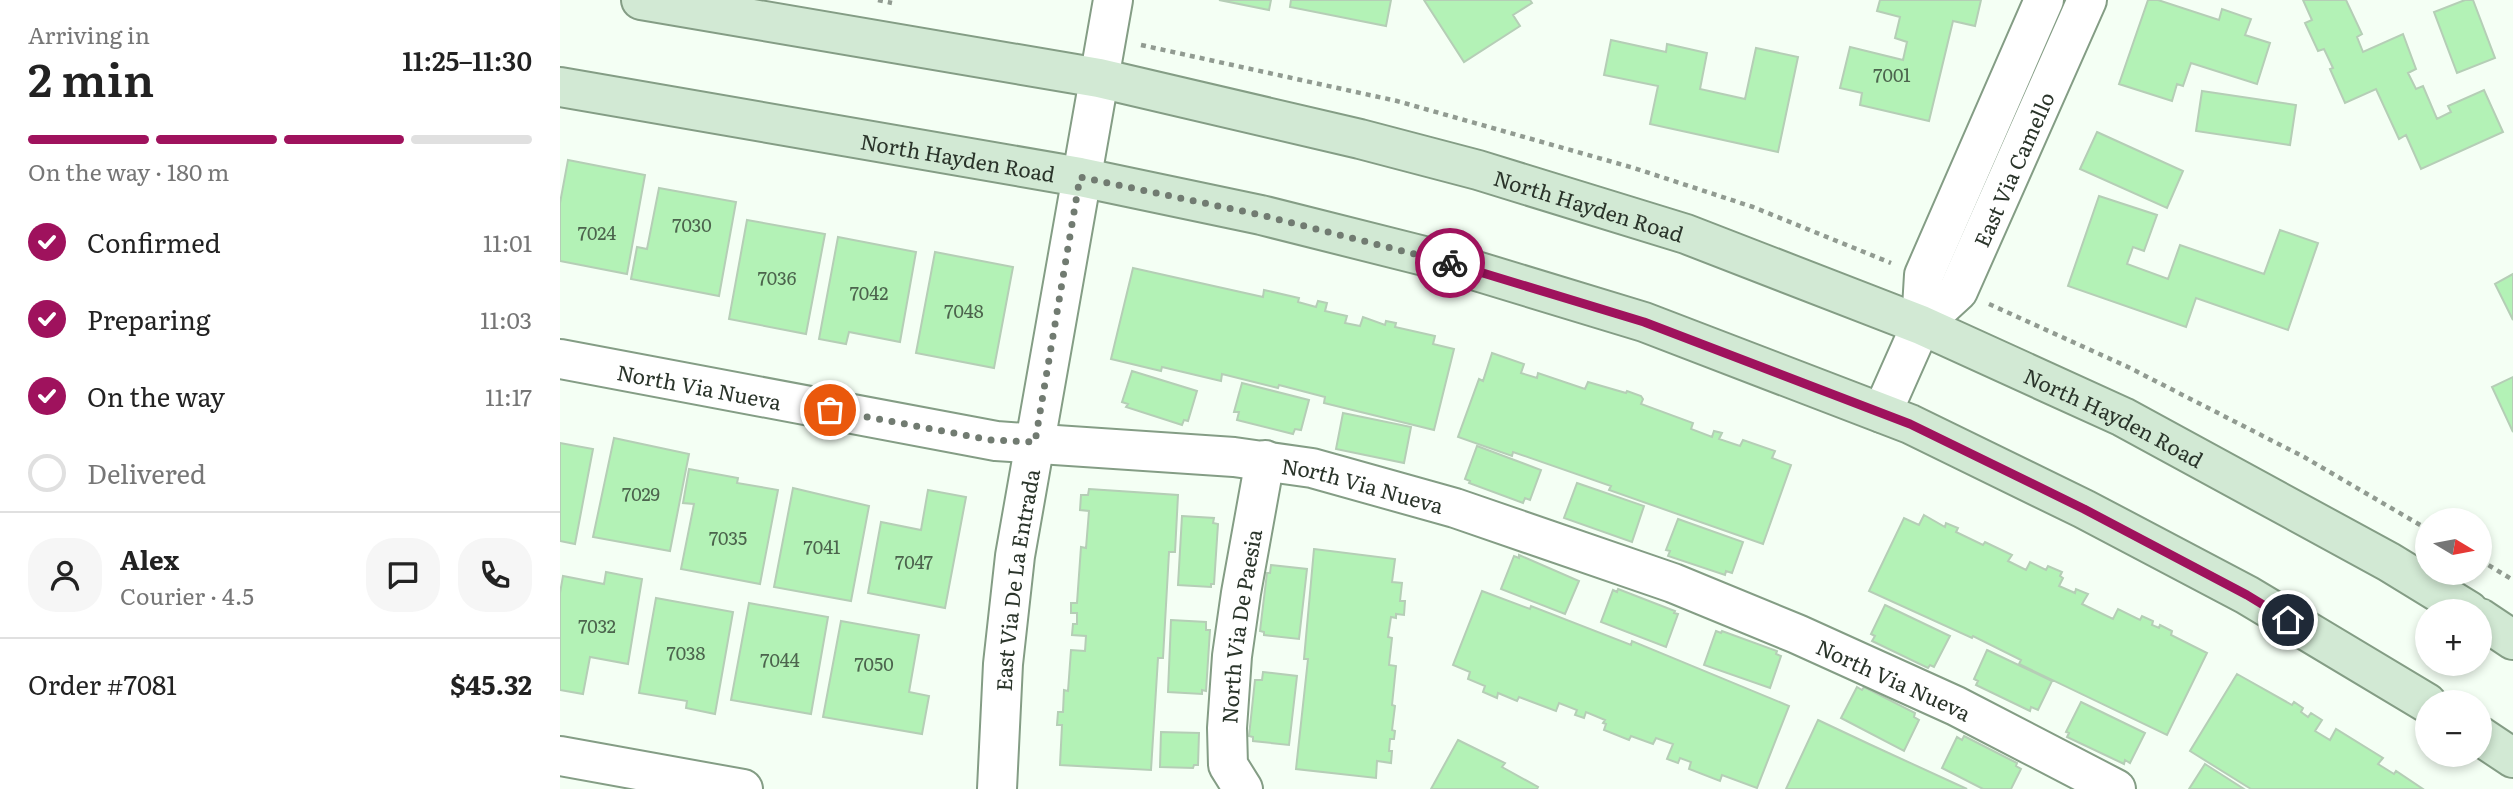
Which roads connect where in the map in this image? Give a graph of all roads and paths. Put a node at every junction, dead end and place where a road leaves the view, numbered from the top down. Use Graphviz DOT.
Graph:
graph roads {
  1 [pos="641,0"];
  2 [pos="1112,0"];
  3 [pos="2044,0"];
  4 [pos="2087,0"];
  5 [pos="1099,78"];
  6 [pos="560,87"];
  7 [pos="1080,177"];
  8 [pos="1921,325"];
  9 [pos="560,359"];
  10 [pos="1882,412"];
  11 [pos="1035,442"];
  12 [pos="1265,460"];
  13 [pos="2492,567"];
  14 [pos="2513,580"];
  15 [pos="2449,599"];
  16 [pos="2492,626"];
  17 [pos="2513,640"];
  18 [pos="2415,696"];
  19 [pos="2492,744"];
  20 [pos="560,756"];
  21 [pos="2513,758"];
  22 [pos="743,789"];
  23 [pos="997,789"];
  24 [pos="1243,789"];
  25 [pos="2116,789"];
  1 -- 5 [label="main road, North Hayden Road"];
  2 -- 5 [label="street, East Via De La Entrada"];
  3 -- 8 [label="street, East Via Camello"];
  4 -- 8 [label="street, East Via Camello"];
  5 -- 7 [label="street, East Via De La Entrada"];
  5 -- 8 [label="main road, North Hayden Road"];
  6 -- 7 [label="main road, North Hayden Road"];
  7 -- 10 [label="main road, North Hayden Road"];
  7 -- 11 [label="street, East Via De La Entrada"];
  8 -- 10 [label="street, East Via Camello"];
  8 -- 15 [label="main road, North Hayden Road"];
  9 -- 11 [label="street, North Via Nueva"];
  10 -- 18 [label="main road, North Hayden Road"];
  11 -- 12 [label="street, North Via Nueva"];
  11 -- 23 [label="street, East Via De La Entrada"];
  12 -- 24 [label="street, North Via De Paesia"];
  12 -- 25 [label="street, North Via Nueva"];
  13 -- 14 [label="path"];
  16 -- 17 [label="main road"];
  19 -- 21 [label="main road"];
  20 -- 22 [label="street"];
}
